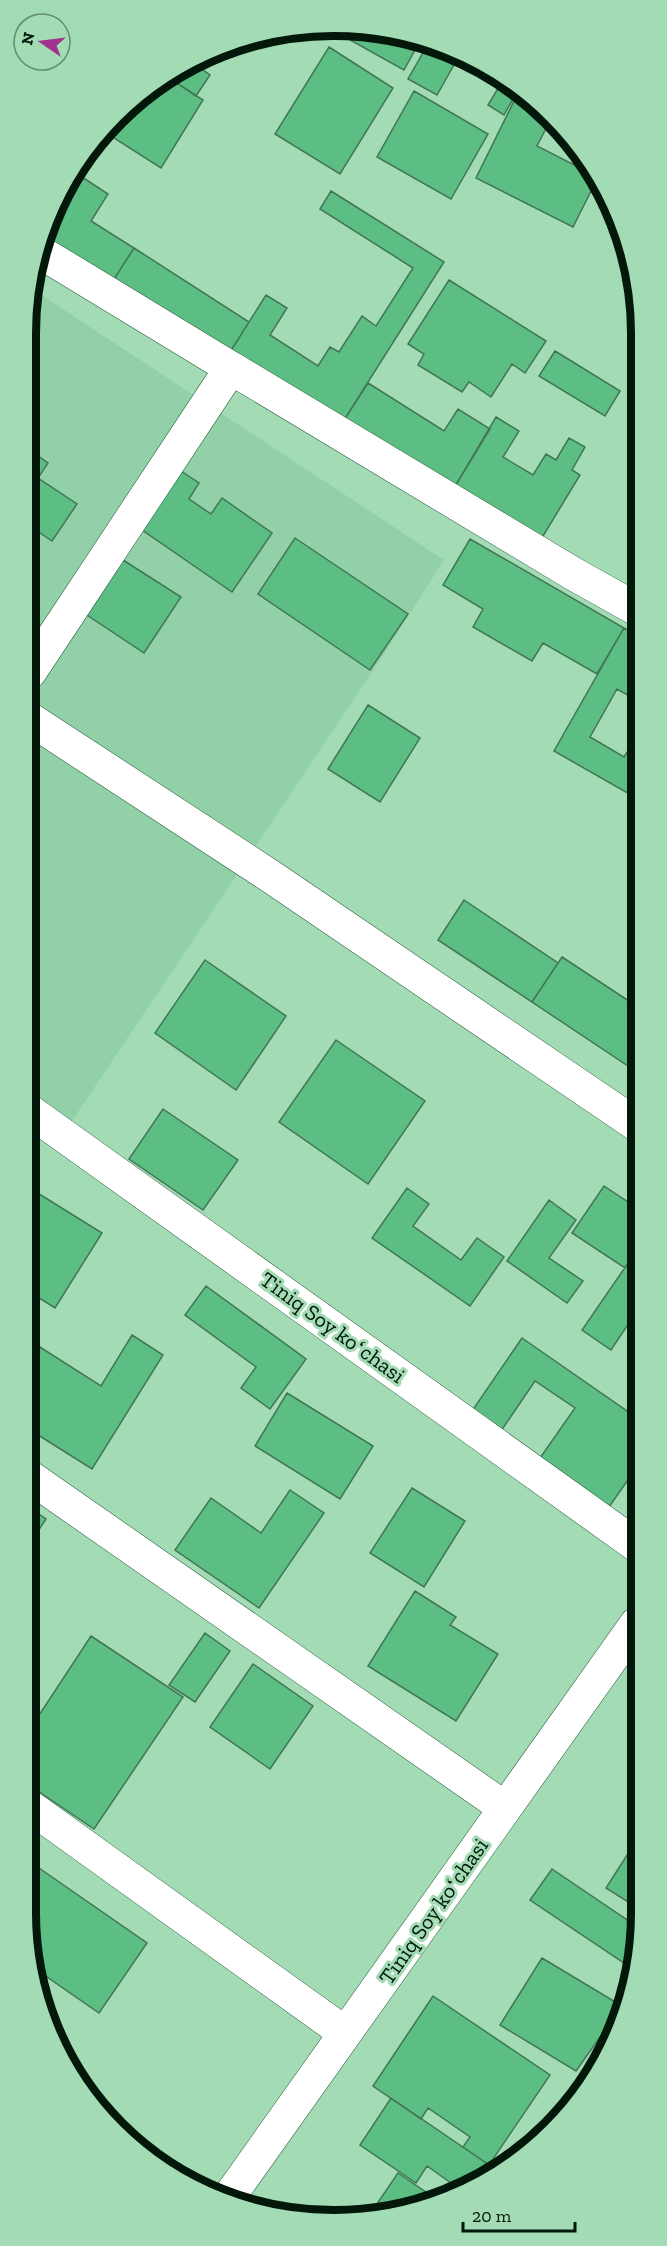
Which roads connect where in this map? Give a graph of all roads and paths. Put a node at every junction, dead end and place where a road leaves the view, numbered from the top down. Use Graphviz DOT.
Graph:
graph roads {
  1 [pos="46,256"];
  2 [pos="231,368"];
  3 [pos="631,606"];
  4 [pos="36,663"];
  5 [pos="36,723"];
  6 [pos="36,1116"];
  7 [pos="631,1121"];
  8 [pos="36,1481"];
  9 [pos="631,1541"];
  10 [pos="631,1631"];
  11 [pos="505,1808"];
  12 [pos="36,1811"];
  13 [pos="345,2033"];
  14 [pos="233,2192"];
  1 -- 2 [label="street"];
  2 -- 3 [label="street"];
  2 -- 4 [label="street"];
  5 -- 7 [label="street"];
  6 -- 9 [label="street, Tiniq Soy koʻchasi"];
  8 -- 11 [label="street"];
  10 -- 11 [label="street, Tiniq Soy koʻchasi"];
  11 -- 13 [label="street, Tiniq Soy koʻchasi"];
  12 -- 13 [label="street"];
  13 -- 14 [label="street, Tiniq Soy koʻchasi"];
}
